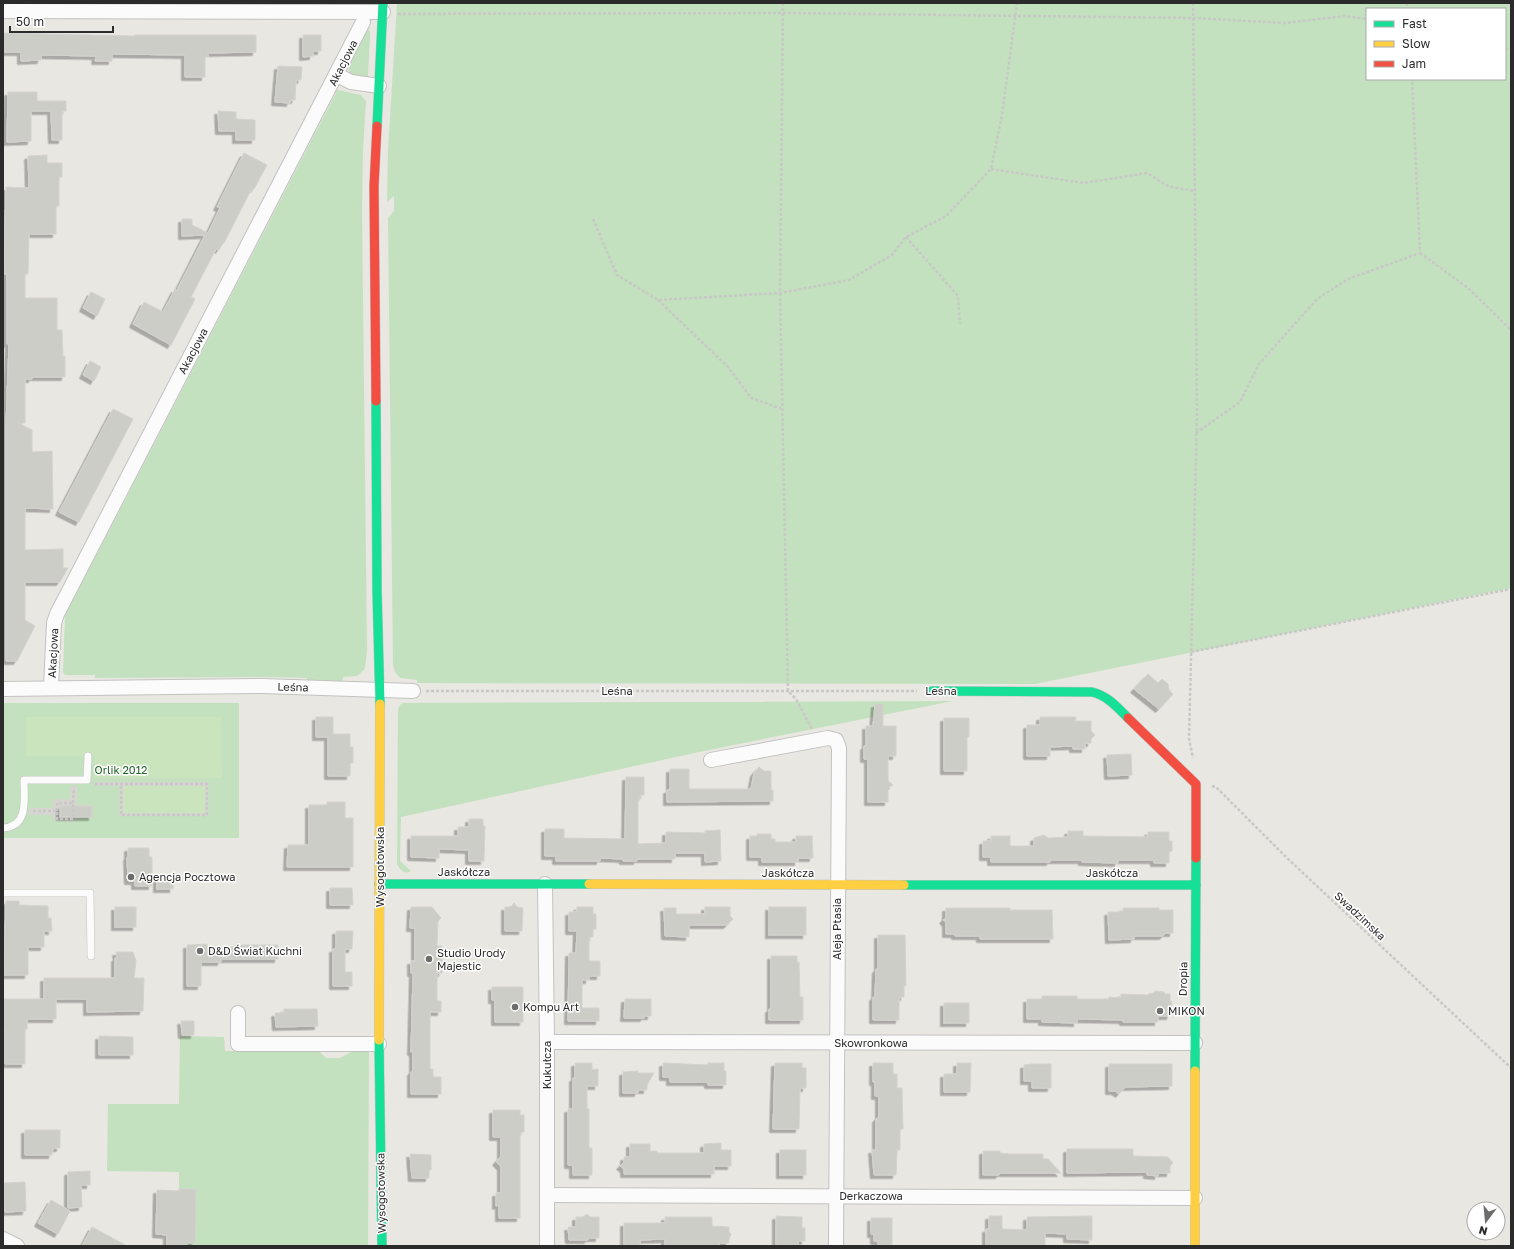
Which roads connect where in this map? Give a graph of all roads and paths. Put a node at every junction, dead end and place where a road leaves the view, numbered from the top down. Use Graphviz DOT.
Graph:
graph roads {
  1 [pos="784,3"];
  2 [pos="1017,3"];
  3 [pos="1193,3"];
  4 [pos="181,7"];
  5 [pos="388,10"];
  6 [pos="3,11"];
  7 [pos="783,13"];
  8 [pos="1015,16"];
  9 [pos="1193,18"];
  10 [pos="1366,19"];
  11 [pos="364,22"];
  12 [pos="336,75"];
  13 [pos="1412,80"];
  14 [pos="379,86"];
  15 [pos="991,169"];
  16 [pos="1194,191"];
  17 [pos="593,219"];
  18 [pos="906,237"];
  19 [pos="1420,253"];
  20 [pos="780,293"];
  21 [pos="658,300"];
  22 [pos="960,324"];
  23 [pos="1511,330"];
  24 [pos="782,409"];
  25 [pos="1196,434"];
  26 [pos="1511,589"];
  27 [pos="1191,652"];
  28 [pos="51,687"];
  29 [pos="3,689"];
  30 [pos="380,690"];
  31 [pos="932,690"];
  32 [pos="413,691"];
  33 [pos="788,691"];
  34 [pos="818,739"];
  35 [pos="88,756"];
  36 [pos="711,760"];
  37 [pos="1194,760"];
  38 [pos="87,780"];
  39 [pos="121,784"];
  40 [pos="1196,784"];
  41 [pos="23,811"];
  42 [pos="57,811"];
  43 [pos="3,828"];
  44 [pos="380,884"];
  45 [pos="545,884"];
  46 [pos="838,885"];
  47 [pos="1196,885"];
  48 [pos="3,894"];
  49 [pos="91,956"];
  50 [pos="238,1013"];
  51 [pos="547,1042"];
  52 [pos="838,1043"];
  53 [pos="1195,1043"];
  54 [pos="379,1044"];
  55 [pos="1511,1068"];
  56 [pos="547,1195"];
  57 [pos="836,1196"];
  58 [pos="1195,1198"];
  59 [pos="3,1239"];
  60 [pos="17,1246"];
  61 [pos="382,1246"];
  62 [pos="547,1246"];
  63 [pos="836,1246"];
  64 [pos="1195,1246"];
  1 -- 7 [label="path"];
  2 -- 8 [label="path"];
  3 -- 9 [label="path"];
  4 -- 5 [label="street"];
  4 -- 6 [label="street"];
  5 -- 7 [label="path"];
  5 -- 14 [label="street, Wysogotowska"];
  7 -- 8 [label="path"];
  7 -- 20 [label="path"];
  8 -- 9 [label="path"];
  8 -- 15 [label="path"];
  9 -- 10 [label="path"];
  9 -- 16 [label="path"];
  11 -- 12 [label="street, Akacjowa"];
  12 -- 14 [label="street"];
  12 -- 28 [label="street, Akacjowa"];
  13 -- 19 [label="path"];
  14 -- 30 [label="street, Wysogotowska"];
  15 -- 16 [label="path"];
  15 -- 18 [label="path"];
  16 -- 25 [label="path"];
  17 -- 21 [label="path"];
  18 -- 20 [label="path"];
  18 -- 22 [label="path"];
  19 -- 23 [label="path"];
  19 -- 25 [label="path"];
  20 -- 21 [label="path"];
  20 -- 24 [label="path"];
  21 -- 24 [label="path"];
  24 -- 33 [label="path"];
  25 -- 27 [label="path"];
  26 -- 27 [label="path"];
  27 -- 37 [label="path"];
  28 -- 29 [label="street, Leśna"];
  28 -- 30 [label="street, Leśna"];
  30 -- 32 [label="street, Leśna"];
  30 -- 44 [label="street, Wysogotowska"];
  31 -- 33 [label="path, Leśna"];
  31 -- 40 [label="street, Leśna"];
  32 -- 33 [label="path, Leśna"];
  33 -- 34 [label="path"];
  34 -- 36 [label="street, Aleja Ptasia"];
  34 -- 46 [label="street, Aleja Ptasia"];
  35 -- 38 [label="lane"];
  38 -- 39 [label="path"];
  38 -- 41 [label="lane"];
  39 -- 39 [label="path"];
  40 -- 47 [label="street, Dropia"];
  40 -- 55 [label="path, Swadzimska"];
  41 -- 42 [label="path"];
  41 -- 43 [label="lane"];
  42 -- 42 [label="path"];
  44 -- 45 [label="street, Jaskółcza"];
  44 -- 54 [label="street, Wysogotowska"];
  45 -- 46 [label="street, Jaskółcza"];
  45 -- 51 [label="street, Kukułcza"];
  46 -- 47 [label="street, Jaskółcza"];
  46 -- 52 [label="street, Aleja Ptasia"];
  47 -- 53 [label="street, Dropia"];
  48 -- 49 [label="lane"];
  50 -- 54 [label="street"];
  51 -- 52 [label="street, Skowronkowa"];
  51 -- 56 [label="street, Kukułcza"];
  52 -- 53 [label="street, Skowronkowa"];
  52 -- 57 [label="street, Aleja Ptasia"];
  53 -- 58 [label="street, Dropia"];
  54 -- 61 [label="street, Wysogotowska"];
  56 -- 57 [label="street, Derkaczowa"];
  56 -- 62 [label="street, Kukułcza"];
  57 -- 58 [label="street, Derkaczowa"];
  57 -- 63 [label="street, Aleja Ptasia"];
  58 -- 64 [label="street, Dropia"];
  59 -- 60 [label="street"];
}
